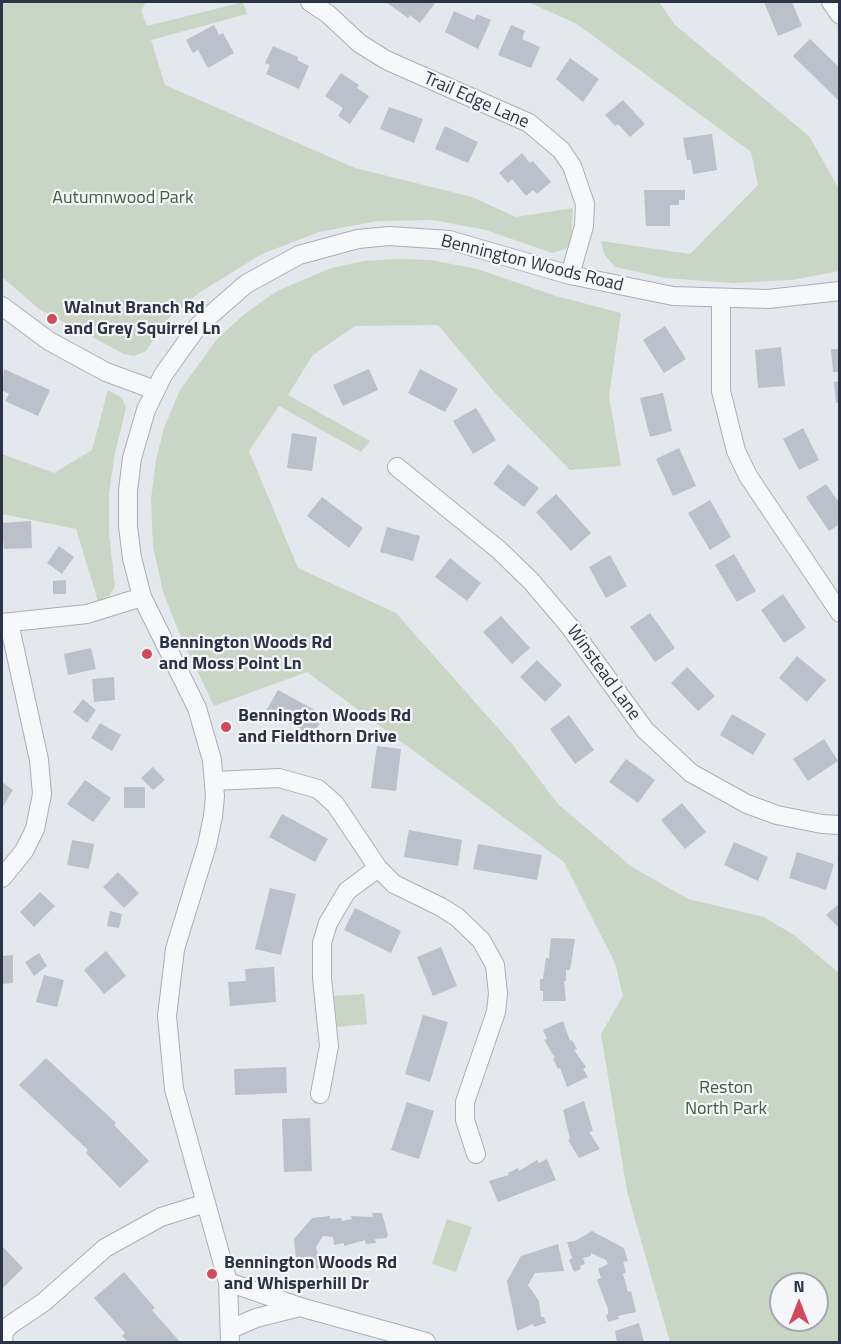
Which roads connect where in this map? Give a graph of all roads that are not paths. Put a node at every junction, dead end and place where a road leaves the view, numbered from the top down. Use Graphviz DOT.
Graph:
graph roads {
  1 [pos="310,2"];
  2 [pos="831,2"];
  3 [pos="840,15"];
  4 [pos="570,275"];
  5 [pos="840,291"];
  6 [pos="722,299"];
  7 [pos="2,306"];
  8 [pos="155,390"];
  9 [pos="397,466"];
  10 [pos="142,597"];
  11 [pos="840,614"];
  12 [pos="5,623"];
  13 [pos="214,781"];
  14 [pos="840,825"];
  15 [pos="378,868"];
  16 [pos="2,878"];
  17 [pos="320,1094"];
  18 [pos="476,1154"];
  19 [pos="206,1203"];
  20 [pos="228,1282"];
  21 [pos="300,1307"];
  22 [pos="230,1336"];
  23 [pos="3,1342"];
  24 [pos="426,1342"];
  1 -- 4 [label="street, Trail Edge Lane"];
  2 -- 3 [label="street"];
  4 -- 6 [label="street, Bennington Woods Road"];
  4 -- 8 [label="street, Bennington Woods Road"];
  5 -- 6 [label="street, Bennington Woods Road"];
  6 -- 11 [label="street"];
  7 -- 8 [label="street"];
  8 -- 10 [label="street, Bennington Woods Road"];
  9 -- 14 [label="street, Winstead Lane"];
  10 -- 12 [label="street"];
  10 -- 13 [label="street, Bennington Woods Road"];
  12 -- 16 [label="street"];
  13 -- 15 [label="street"];
  13 -- 19 [label="street, Bennington Woods Road"];
  15 -- 17 [label="street"];
  15 -- 18 [label="street"];
  19 -- 20 [label="street, Bennington Woods Road"];
  19 -- 23 [label="street"];
  20 -- 21 [label="street"];
  20 -- 22 [label="street, Bennington Woods Road"];
  21 -- 22 [label="street"];
  21 -- 24 [label="street"];
}
